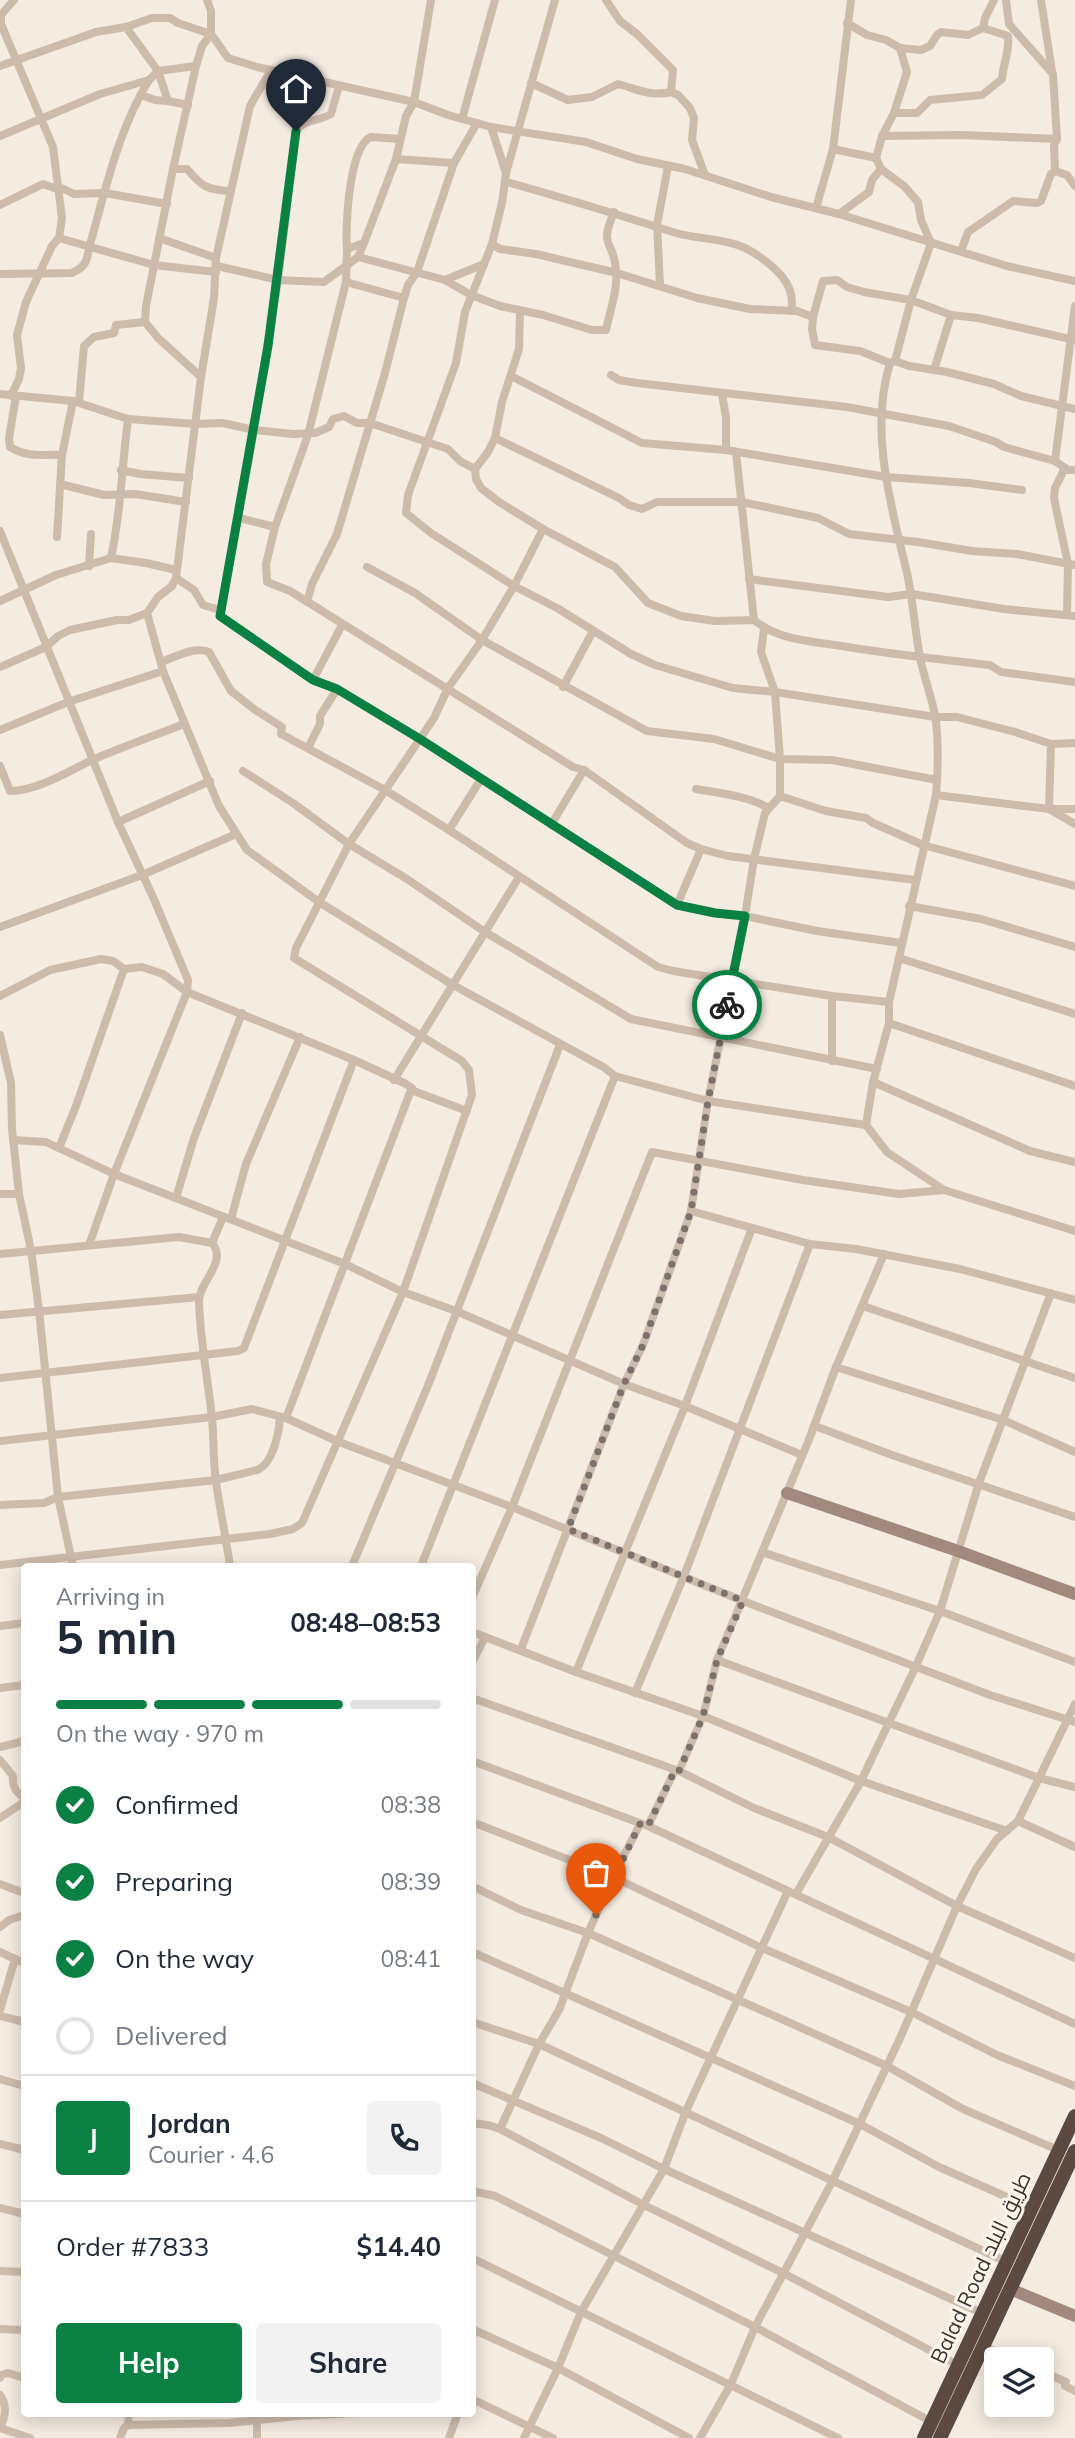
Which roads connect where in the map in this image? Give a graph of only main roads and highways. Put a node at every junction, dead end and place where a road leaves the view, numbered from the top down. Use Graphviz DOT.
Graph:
graph roads {
  1 [pos="1075,2116"];
  2 [pos="1073,2160"];
  3 [pos="924,2438"];
  4 [pos="940,2438"];
  1 -- 3 [label="highway, Balad Road طريق البلد"];
  2 -- 4 [label="highway, Balad Road طريق البلد"];
}
